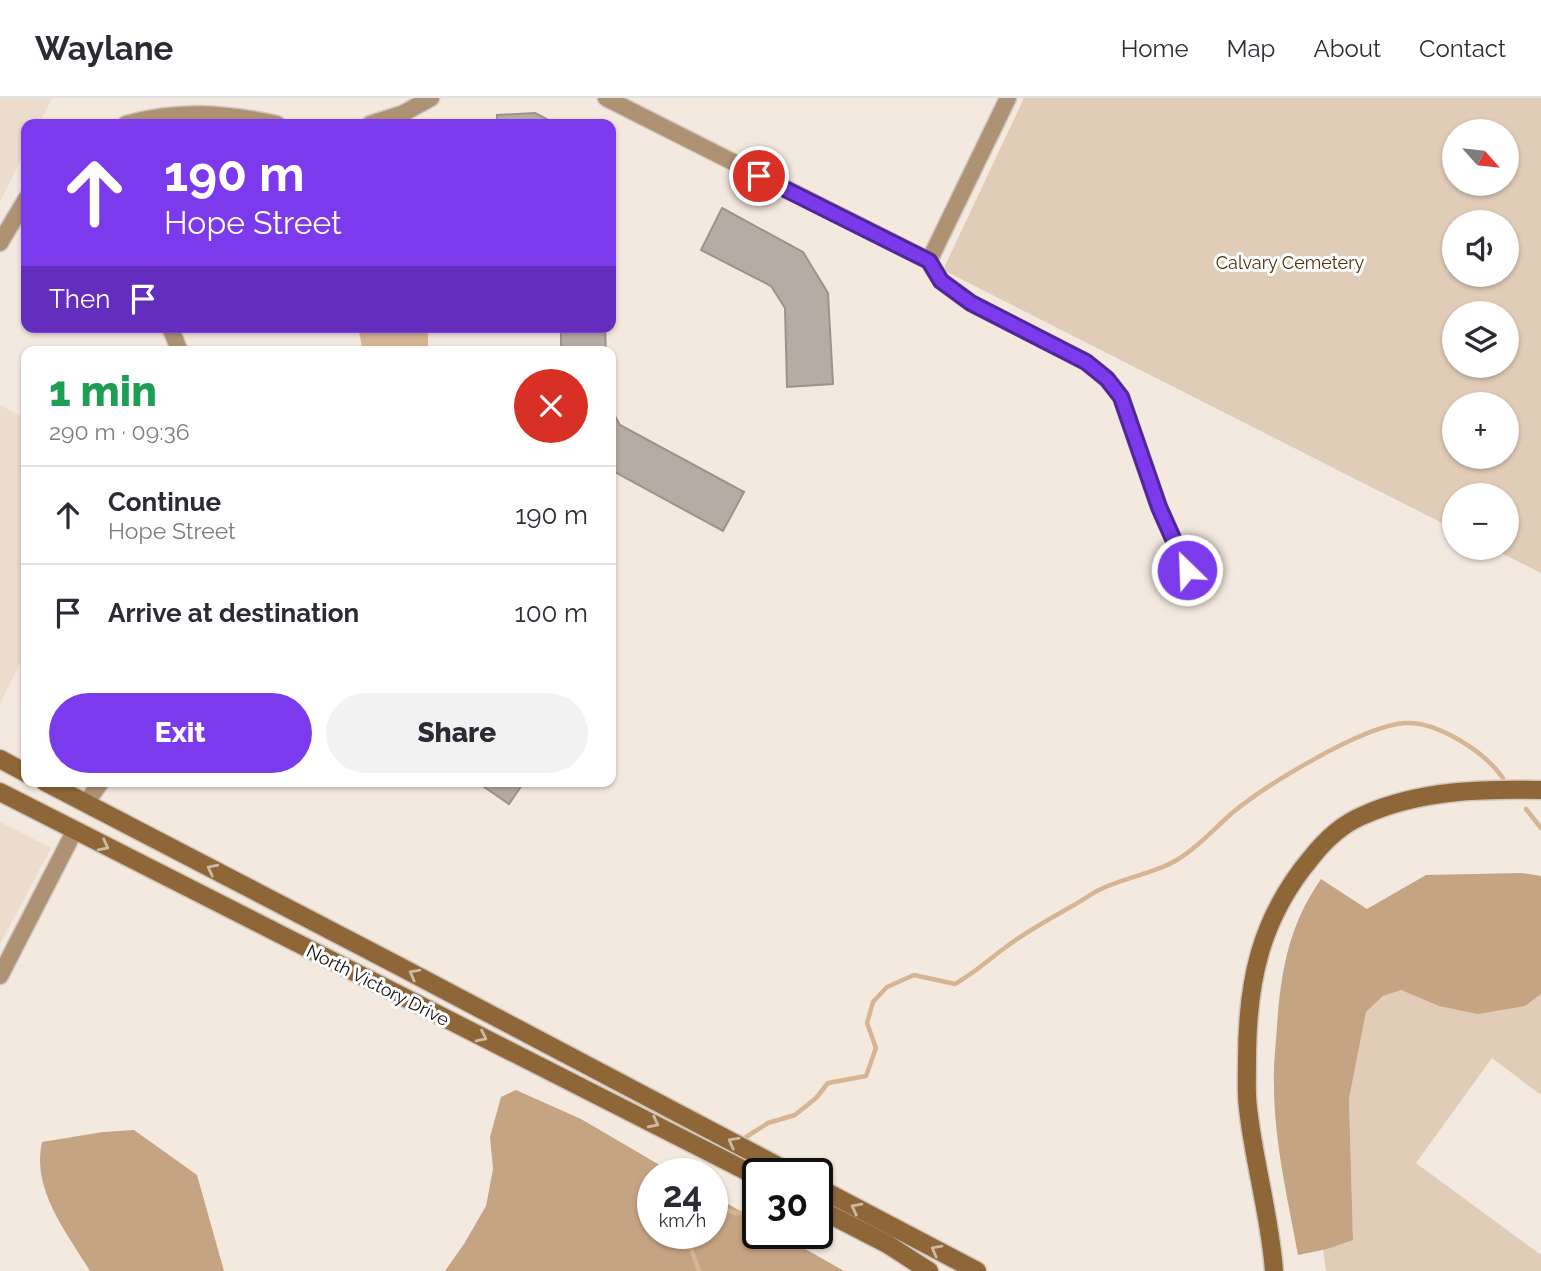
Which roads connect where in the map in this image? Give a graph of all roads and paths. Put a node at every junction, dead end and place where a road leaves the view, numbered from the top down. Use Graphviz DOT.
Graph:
graph roads {
  1 [pos="431,98"];
  2 [pos="606,98"];
  3 [pos="1008,98"];
  4 [pos="145,119"];
  5 [pos="252,119"];
  6 [pos="385,119"];
  7 [pos="21,210"];
  8 [pos="0,243"];
  9 [pos="929,261"];
  10 [pos="1187,570"];
  11 [pos="0,759"];
  12 [pos="21,770"];
  13 [pos="55,787"];
  14 [pos="97,787"];
  15 [pos="1541,790"];
  16 [pos="0,792"];
  17 [pos="86,803"];
  18 [pos="75,830"];
  19 [pos="0,976"];
  20 [pos="762,1158"];
  21 [pos="742,1169"];
  22 [pos="833,1198"];
  23 [pos="833,1214"];
  24 [pos="891,1236"];
  25 [pos="929,1271"];
  26 [pos="977,1271"];
  27 [pos="1274,1271"];
  1 -- 6 [label="street"];
  2 -- 9 [label="street"];
  3 -- 9 [label="street"];
  4 -- 5 [label="street"];
  7 -- 8 [label="street"];
  9 -- 10 [label="street"];
  11 -- 12 [label="main road"];
  13 -- 17 [label="main road, North Victory Drive"];
  14 -- 17 [label="street"];
  15 -- 27 [label="main road"];
  16 -- 18 [label="main road, North Victory Drive"];
  20 -- 17 [label="main road, North Victory Drive, one-way"];
  18 -- 19 [label="street"];
  18 -- 21 [label="main road, North Victory Drive, one-way"];
  24 -- 22 [label="main road, one-way"];
  23 -- 24 [label="main road"];
  24 -- 25 [label="main road"];
  26 -- 24 [label="main road, one-way"];
}
